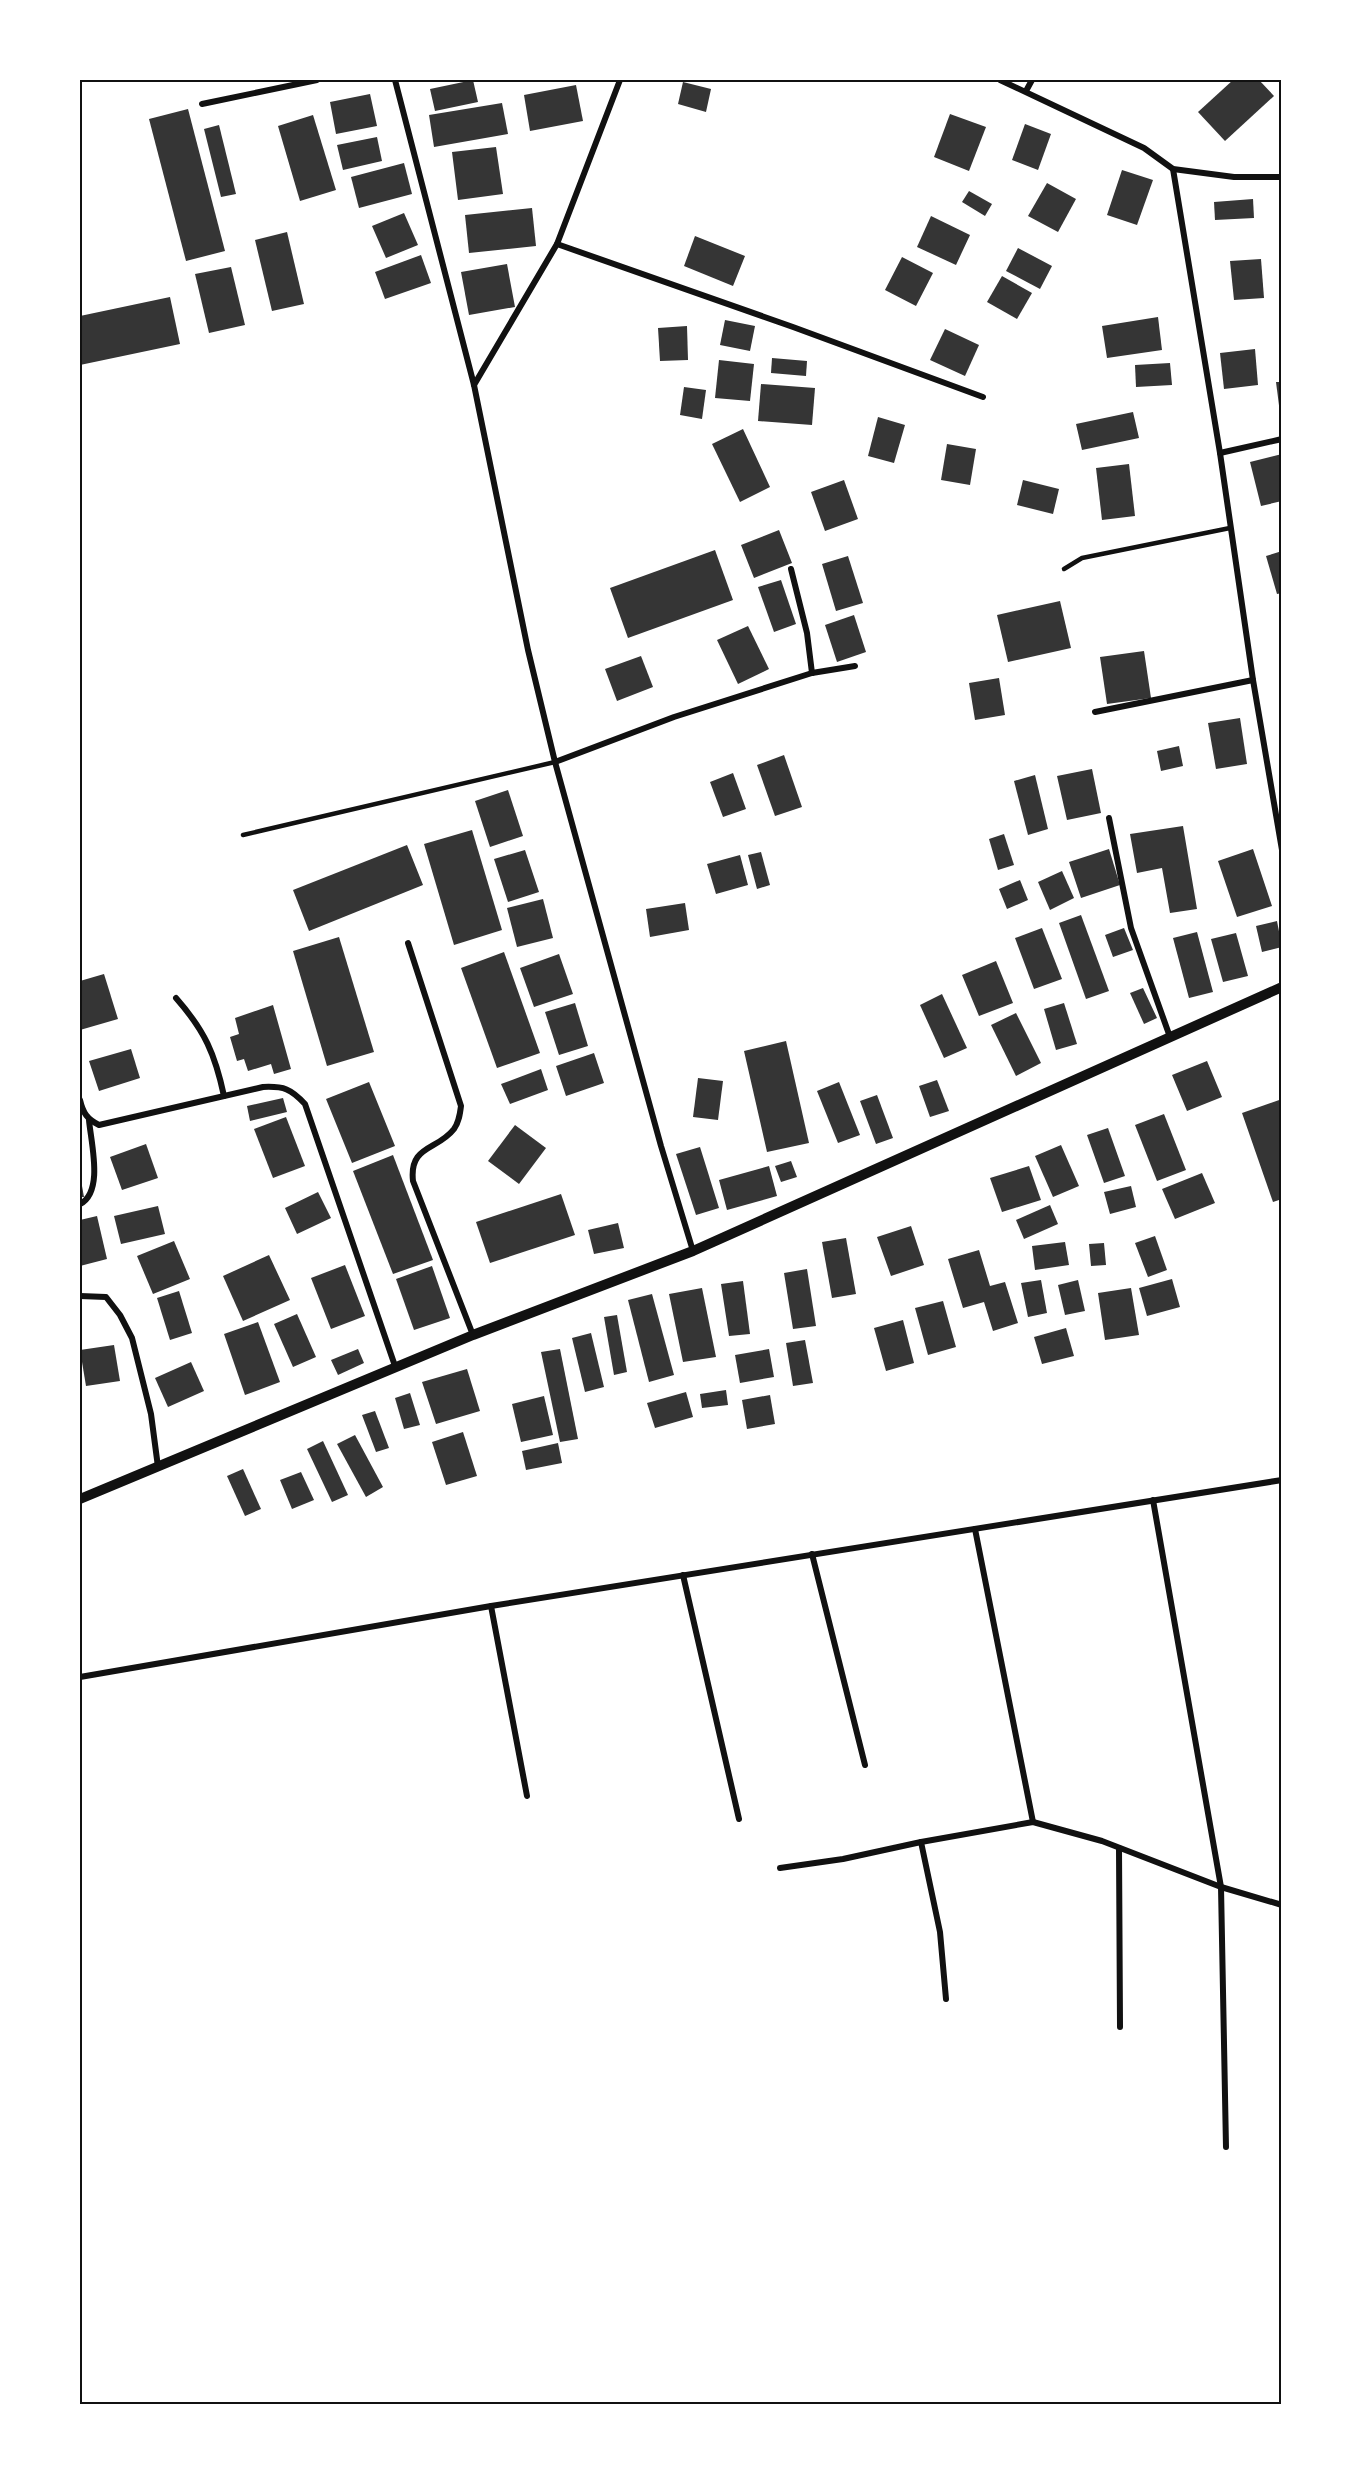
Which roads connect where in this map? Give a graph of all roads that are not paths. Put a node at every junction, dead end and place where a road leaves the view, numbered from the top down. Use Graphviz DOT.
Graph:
graph roads {
  1 [pos="317,80"];
  2 [pos="395,80"];
  3 [pos="620,80"];
  4 [pos="1000,80"];
  5 [pos="1032,80"];
  6 [pos="1026,91"];
  7 [pos="202,104"];
  8 [pos="1173,169"];
  9 [pos="1281,177"];
  10 [pos="557,244"];
  11 [pos="474,385"];
  12 [pos="983,397"];
  13 [pos="1281,439"];
  14 [pos="1220,453"];
  15 [pos="1230,528"];
  16 [pos="791,569"];
  17 [pos="1064,569"];
  18 [pos="855,666"];
  19 [pos="812,672"];
  20 [pos="1253,680"];
  21 [pos="1095,712"];
  22 [pos="555,762"];
  23 [pos="1109,818"];
  24 [pos="243,835"];
  25 [pos="1281,850"];
  26 [pos="408,942"];
  27 [pos="1281,987"];
  28 [pos="176,998"];
  29 [pos="1170,1037"];
  30 [pos="225,1096"];
  31 [pos="80,1100"];
  32 [pos="89,1120"];
  33 [pos="80,1204"];
  34 [pos="693,1251"];
  35 [pos="80,1296"];
  36 [pos="473,1335"];
  37 [pos="395,1366"];
  38 [pos="158,1467"];
  39 [pos="1281,1480"];
  40 [pos="80,1499"];
  41 [pos="1153,1500"];
  42 [pos="975,1529"];
  43 [pos="812,1554"];
  44 [pos="683,1575"];
  45 [pos="490,1606"];
  46 [pos="80,1677"];
  47 [pos="865,1766"];
  48 [pos="527,1796"];
  49 [pos="739,1819"];
  50 [pos="1032,1822"];
  51 [pos="921,1842"];
  52 [pos="1119,1848"];
  53 [pos="780,1868"];
  54 [pos="1221,1887"];
  55 [pos="1281,1905"];
  56 [pos="946,1999"];
  57 [pos="1120,2027"];
  58 [pos="1226,2146"];
  1 -- 7 [label="street"];
  2 -- 11 [label="street"];
  3 -- 10 [label="street"];
  4 -- 6 [label="street"];
  5 -- 6 [label="street"];
  6 -- 8 [label="street"];
  8 -- 9 [label="street"];
  8 -- 14 [label="street"];
  10 -- 11 [label="street"];
  10 -- 12 [label="street"];
  11 -- 22 [label="street"];
  13 -- 14 [label="street"];
  14 -- 15 [label="street"];
  15 -- 17 [label="lane"];
  15 -- 20 [label="street"];
  16 -- 19 [label="street"];
  18 -- 19 [label="street"];
  19 -- 22 [label="street"];
  20 -- 21 [label="street"];
  20 -- 25 [label="street"];
  22 -- 24 [label="lane"];
  22 -- 34 [label="street"];
  23 -- 29 [label="street"];
  26 -- 36 [label="street"];
  27 -- 29 [label="street"];
  28 -- 30 [label="street"];
  29 -- 34 [label="street"];
  30 -- 32 [label="street"];
  30 -- 37 [label="street"];
  31 -- 32 [label="street"];
  32 -- 33 [label="street"];
  34 -- 36 [label="street"];
  35 -- 38 [label="street"];
  36 -- 37 [label="street"];
  37 -- 38 [label="street"];
  38 -- 40 [label="street"];
  39 -- 41 [label="street"];
  41 -- 42 [label="street"];
  41 -- 54 [label="street"];
  42 -- 43 [label="street"];
  42 -- 50 [label="street"];
  43 -- 44 [label="street"];
  43 -- 47 [label="street"];
  44 -- 45 [label="street"];
  44 -- 49 [label="street"];
  45 -- 46 [label="street"];
  45 -- 48 [label="street"];
  50 -- 51 [label="street"];
  50 -- 52 [label="street"];
  51 -- 53 [label="street"];
  51 -- 56 [label="street"];
  52 -- 54 [label="street"];
  52 -- 57 [label="street"];
  54 -- 55 [label="street"];
  54 -- 58 [label="street"];
}
